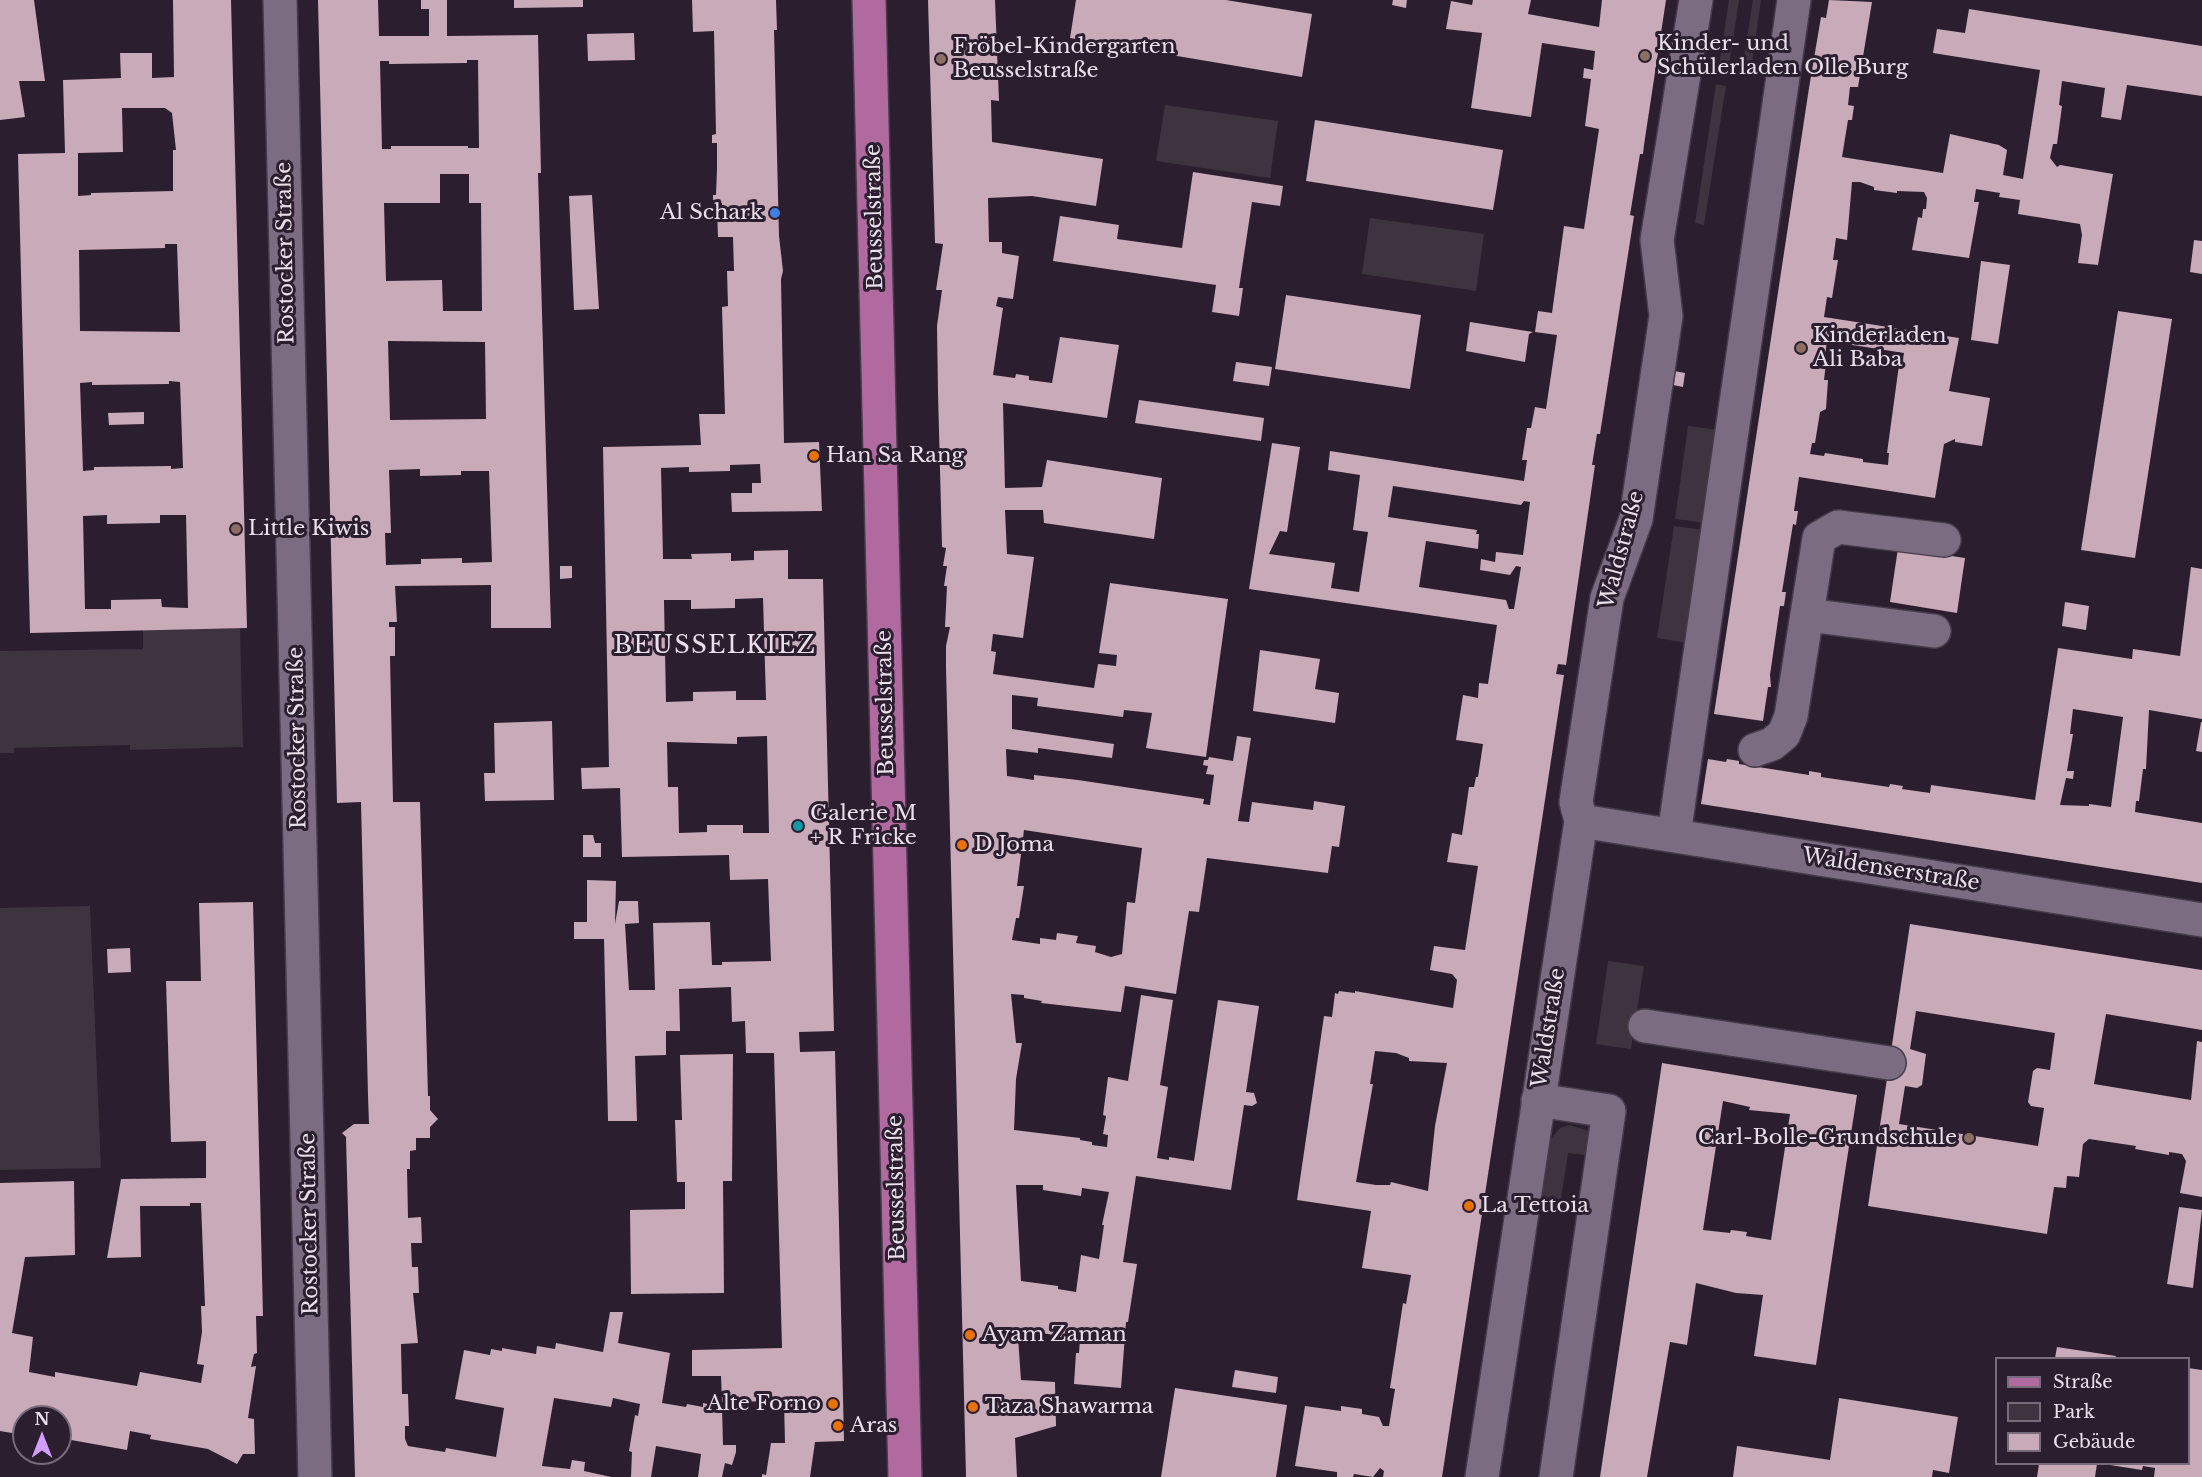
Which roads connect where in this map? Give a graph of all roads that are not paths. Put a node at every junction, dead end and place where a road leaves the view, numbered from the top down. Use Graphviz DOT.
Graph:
graph roads {
  1 [pos="280,0"];
  2 [pos="869,0"];
  3 [pos="1696,0"];
  4 [pos="1794,0"];
  5 [pos="1944,540"];
  6 [pos="1807,615"];
  7 [pos="1934,632"];
  8 [pos="1755,750"];
  9 [pos="1581,821"];
  10 [pos="1674,835"];
  11 [pos="2202,920"];
  12 [pos="1645,1026"];
  13 [pos="1889,1063"];
  14 [pos="1538,1100"];
  15 [pos="315,1477"];
  16 [pos="904,1477"];
  17 [pos="1482,1477"];
  18 [pos="1556,1477"];
  1 -- 15 [label="street, Rostocker Straße"];
  2 -- 16 [label="main road, Beusselstraße"];
  3 -- 9 [label="street, Waldstraße"];
  4 -- 10 [label="street"];
  5 -- 6 [label="street"];
  6 -- 7 [label="street"];
  6 -- 8 [label="street"];
  9 -- 10 [label="street, Waldenserstraße"];
  9 -- 14 [label="street, Waldstraße"];
  10 -- 11 [label="street, Waldenserstraße"];
  12 -- 13 [label="street"];
  14 -- 17 [label="street, Waldstraße"];
  14 -- 18 [label="street, Waldstraße"];
}
